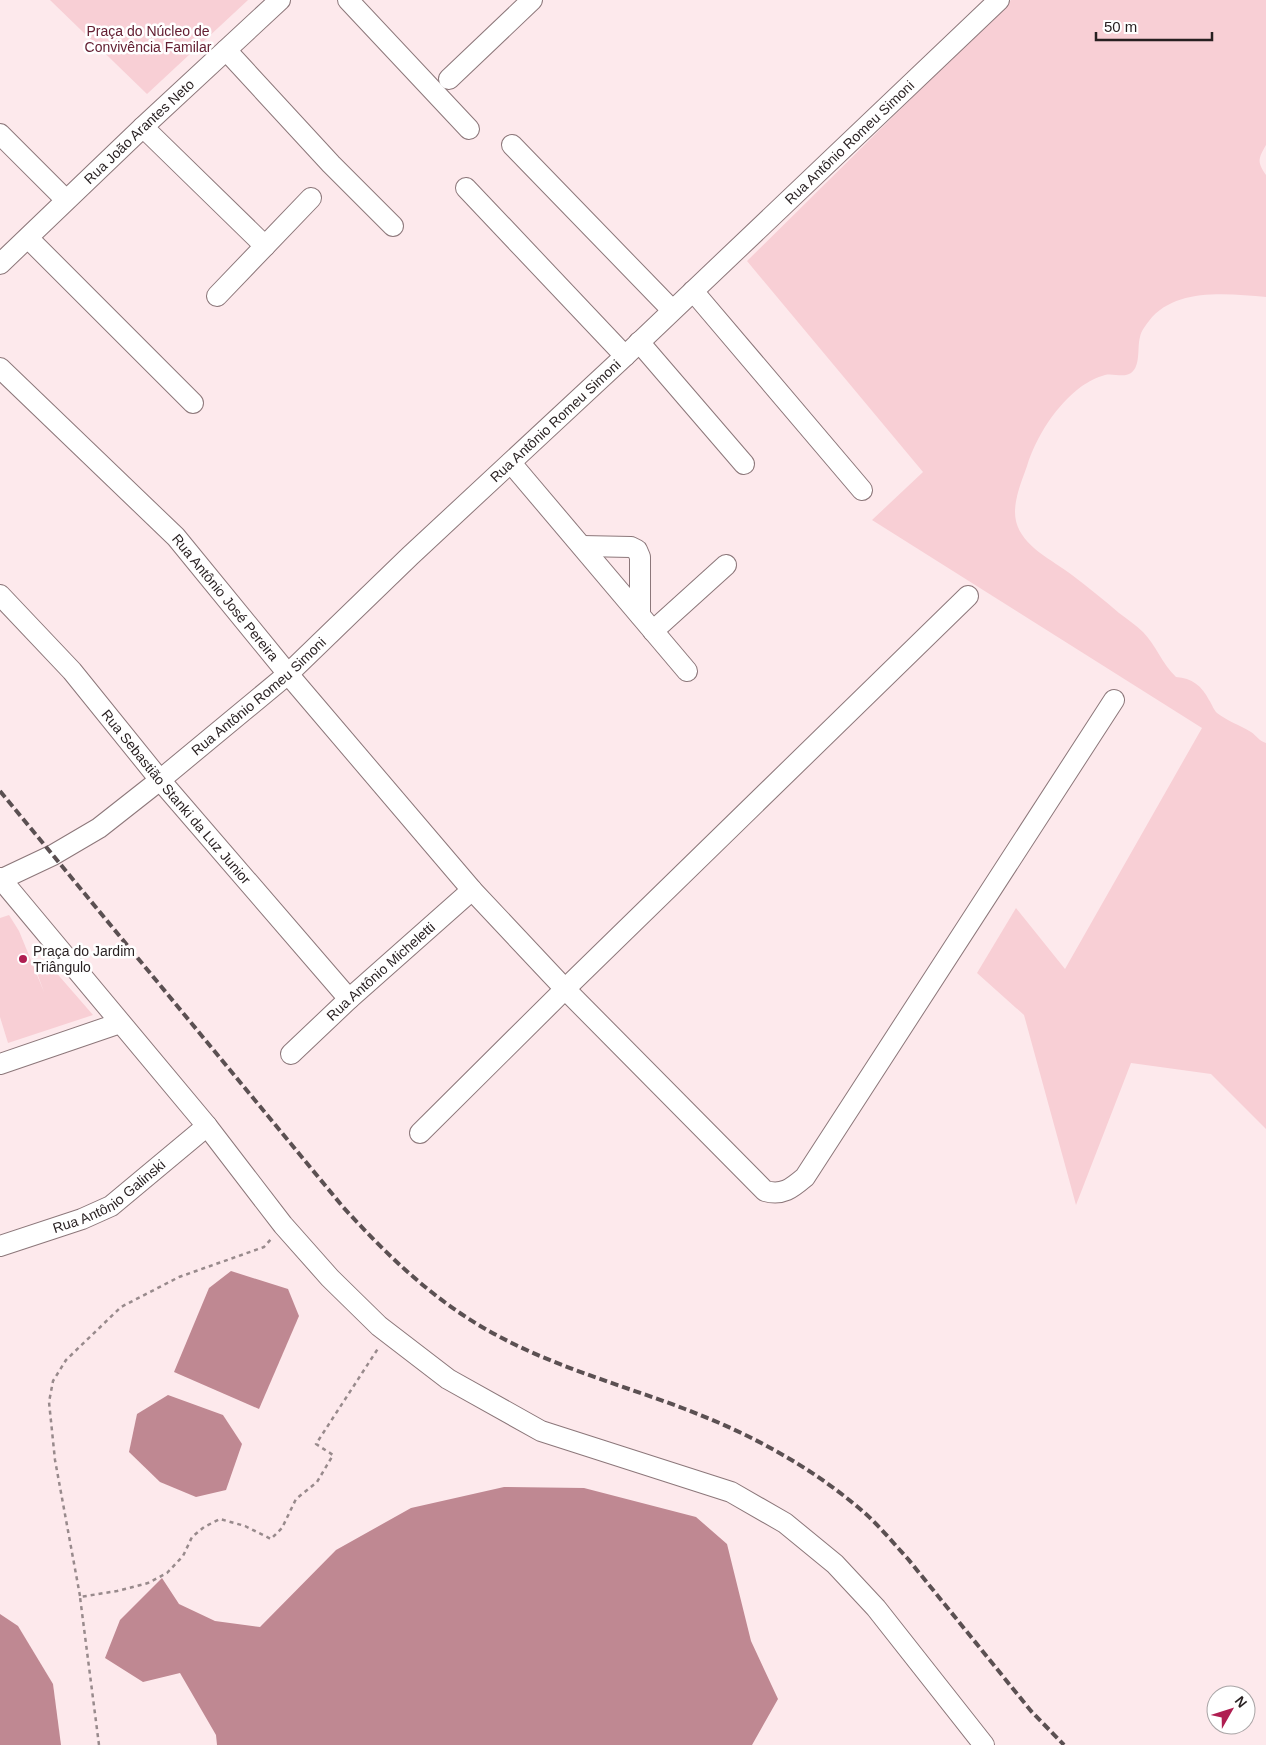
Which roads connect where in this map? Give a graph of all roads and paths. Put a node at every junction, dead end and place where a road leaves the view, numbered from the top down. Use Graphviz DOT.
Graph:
graph roads {
  1 [pos="280,0"];
  2 [pos="348,0"];
  3 [pos="532,0"];
  4 [pos="999,0"];
  5 [pos="226,50"];
  6 [pos="449,79"];
  7 [pos="143,127"];
  8 [pos="469,129"];
  9 [pos="0,134"];
  10 [pos="512,145"];
  11 [pos="466,188"];
  12 [pos="311,198"];
  13 [pos="66,200"];
  14 [pos="393,226"];
  15 [pos="28,238"];
  16 [pos="265,246"];
  17 [pos="0,264"];
  18 [pos="693,292"];
  19 [pos="217,296"];
  20 [pos="672,310"];
  21 [pos="639,342"];
  22 [pos="625,356"];
  23 [pos="0,368"];
  24 [pos="193,404"];
  25 [pos="511,463"];
  26 [pos="744,464"];
  27 [pos="862,490"];
  28 [pos="582,546"];
  29 [pos="726,564"];
  30 [pos="0,595"];
  31 [pos="968,596"];
  32 [pos="640,615"];
  33 [pos="653,631"];
  34 [pos="687,671"];
  35 [pos="288,674"];
  36 [pos="1114,700"];
  37 [pos="160,780"];
  38 [pos="0,879"];
  39 [pos="472,890"];
  40 [pos="565,989"];
  41 [pos="349,999"];
  42 [pos="120,1023"];
  43 [pos="291,1054"];
  44 [pos="0,1064"];
  45 [pos="207,1126"];
  46 [pos="420,1133"];
  47 [pos="284,1225"];
  48 [pos="0,1246"];
  49 [pos="388,1334"];
  50 [pos="80,1597"];
  51 [pos="99,1745"];
  52 [pos="984,1745"];
  1 -- 5 [label="street, Rua João Arantes Neto"];
  2 -- 8 [label="street"];
  3 -- 6 [label="street"];
  4 -- 18 [label="street, Rua Antônio Romeu Simoni"];
  5 -- 7 [label="street, Rua João Arantes Neto"];
  5 -- 14 [label="street"];
  7 -- 13 [label="street, Rua João Arantes Neto"];
  7 -- 16 [label="street"];
  9 -- 13 [label="street"];
  10 -- 20 [label="street"];
  11 -- 22 [label="street"];
  12 -- 16 [label="street"];
  13 -- 15 [label="street, Rua João Arantes Neto"];
  15 -- 17 [label="street, Rua João Arantes Neto"];
  15 -- 24 [label="street"];
  16 -- 19 [label="street"];
  18 -- 20 [label="street, Rua Antônio Romeu Simoni"];
  18 -- 27 [label="street"];
  20 -- 21 [label="street, Rua Antônio Romeu Simoni"];
  21 -- 22 [label="street, Rua Antônio Romeu Simoni"];
  21 -- 26 [label="street"];
  22 -- 25 [label="street, Rua Antônio Romeu Simoni"];
  23 -- 35 [label="street, Rua Antônio José Pereira"];
  25 -- 28 [label="street"];
  25 -- 35 [label="street, Rua Antônio Romeu Simoni"];
  28 -- 32 [label="street"];
  28 -- 32 [label="street"];
  29 -- 33 [label="street"];
  30 -- 37 [label="street, Rua Sebastião Stanki da Luz Junior"];
  31 -- 40 [label="street"];
  32 -- 33 [label="street"];
  33 -- 34 [label="street"];
  35 -- 37 [label="street, Rua Antônio Romeu Simoni"];
  35 -- 39 [label="street, Rua Antônio José Pereira"];
  36 -- 40 [label="street, Rua Antônio José Pereira"];
  37 -- 38 [label="street, Rua Antônio Romeu Simoni"];
  37 -- 41 [label="street, Rua Sebastião Stanki da Luz Junior"];
  38 -- 42 [label="street"];
  39 -- 40 [label="street, Rua Antônio José Pereira"];
  39 -- 41 [label="street, Rua Antônio Micheletti"];
  40 -- 46 [label="street"];
  41 -- 43 [label="street, Rua Antônio Micheletti"];
  42 -- 44 [label="street"];
  42 -- 45 [label="street"];
  45 -- 47 [label="street"];
  45 -- 48 [label="street, Rua Antônio Galinski"];
  47 -- 49 [label="street"];
  47 -- 50 [label="path"];
  49 -- 50 [label="path"];
  49 -- 52 [label="street"];
  50 -- 51 [label="path"];
}
